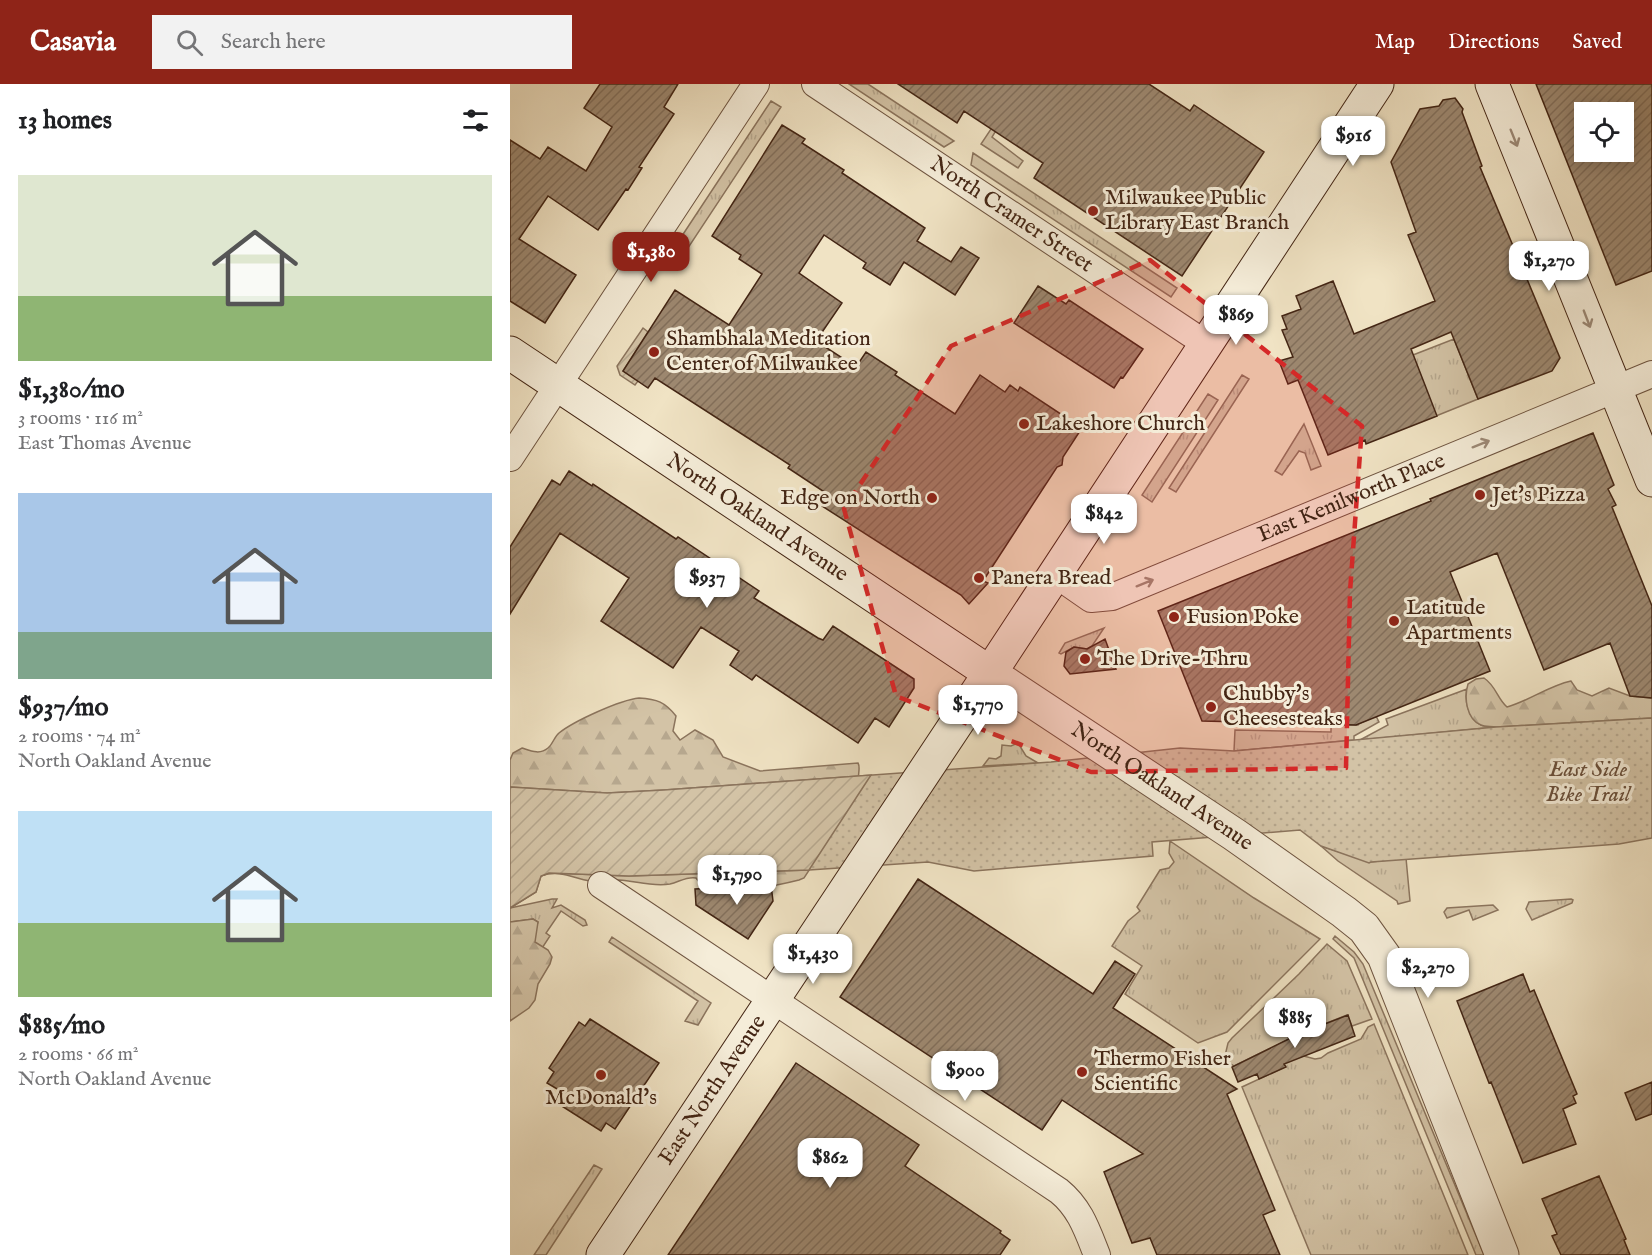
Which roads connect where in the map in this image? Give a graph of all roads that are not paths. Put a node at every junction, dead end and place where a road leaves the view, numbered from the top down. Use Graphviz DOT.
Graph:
graph roads {
  1 [pos="756,84"];
  2 [pos="815,84"];
  3 [pos="1377,84"];
  4 [pos="1492,84"];
  5 [pos="1206,344"];
  6 [pos="510,353"];
  7 [pos="1652,374"];
  8 [pos="558,385"];
  9 [pos="1615,389"];
  10 [pos="510,458"];
  11 [pos="1652,480"];
  12 [pos="1055,574"];
  13 [pos="990,673"];
  14 [pos="601,885"];
  15 [pos="773,999"];
  16 [pos="603,1255"];
  17 [pos="1097,1255"];
  18 [pos="1502,1255"];
  1 -- 8 [label="street"];
  2 -- 5 [label="street, North Cramer Street"];
  3 -- 5 [label="main road, East North Avenue"];
  4 -- 9 [label="main road, one-way"];
  5 -- 12 [label="main road, East North Avenue"];
  6 -- 8 [label="main road, North Oakland Avenue"];
  7 -- 9 [label="street, East Kenilworth Place"];
  8 -- 10 [label="street"];
  8 -- 13 [label="main road, North Oakland Avenue"];
  9 -- 11 [label="main road"];
  12 -- 9 [label="street, East Kenilworth Place, one-way"];
  12 -- 13 [label="main road, East North Avenue"];
  13 -- 15 [label="main road, East North Avenue"];
  13 -- 18 [label="main road, North Oakland Avenue"];
  14 -- 15 [label="street"];
  15 -- 16 [label="main road, East North Avenue"];
  15 -- 17 [label="street"];
}
